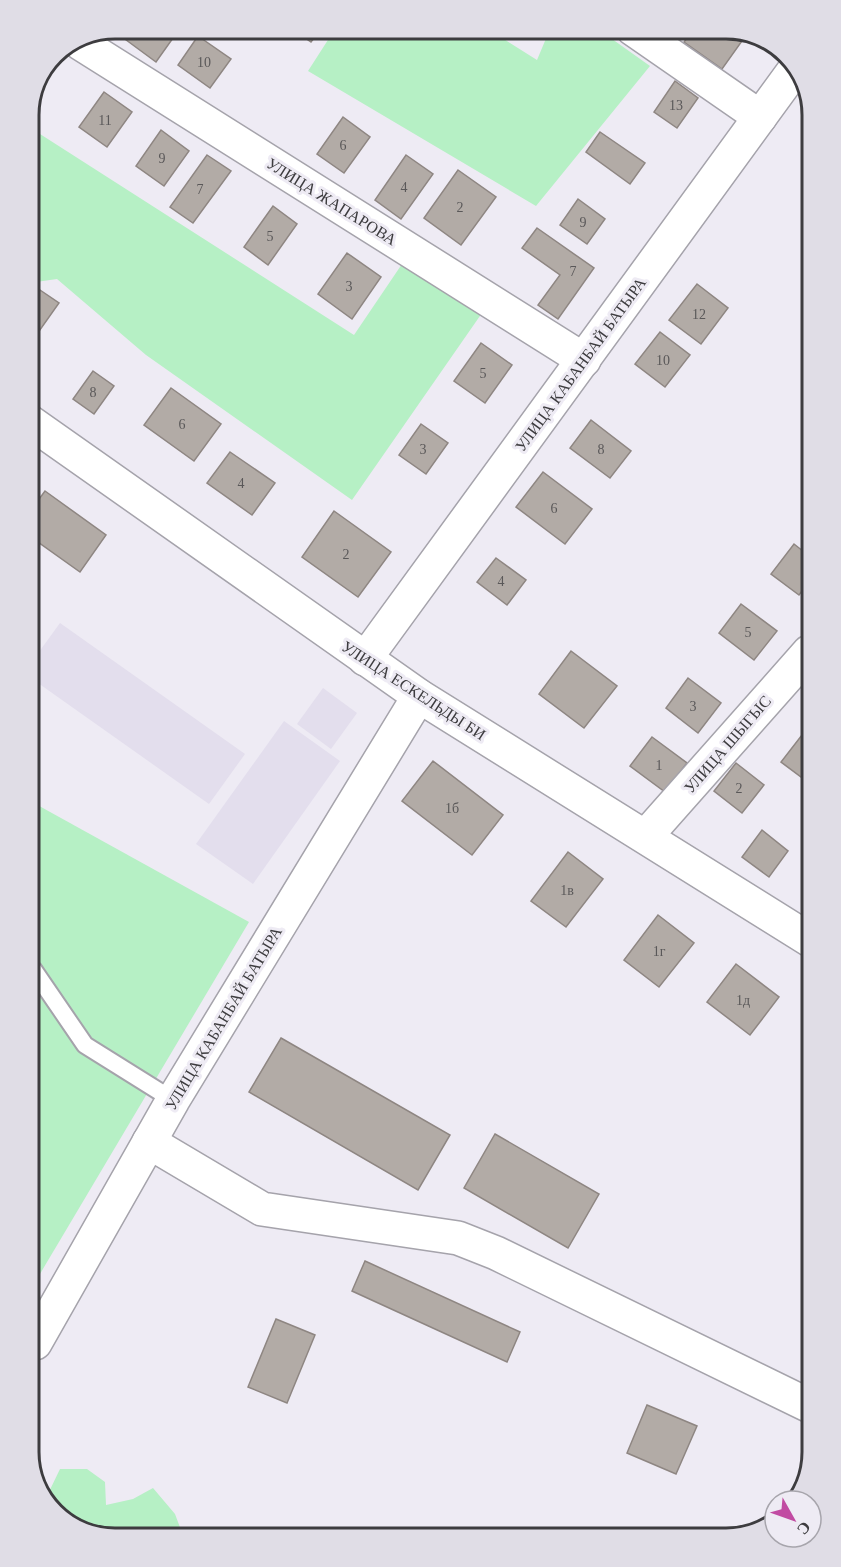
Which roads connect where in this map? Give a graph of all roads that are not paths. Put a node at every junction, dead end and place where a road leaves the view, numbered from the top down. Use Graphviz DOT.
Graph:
graph roads {
  1 [pos="647,39"];
  2 [pos="84,46"];
  3 [pos="791,75"];
  4 [pos="760,117"];
  5 [pos="584,360"];
  6 [pos="39,428"];
  7 [pos="365,659"];
  8 [pos="802,659"];
  9 [pos="418,696"];
  10 [pos="646,836"];
  11 [pos="802,935"];
  12 [pos="39,978"];
  13 [pos="173,1100"];
  14 [pos="149,1142"];
  15 [pos="39,1334"];
  16 [pos="802,1402"];
  1 -- 4 [label="street"];
  2 -- 5 [label="street, УЛИЦА ЖАПАРОВА"];
  3 -- 4 [label="street, УЛИЦА КАБАНБАЙ БАТЫРА"];
  4 -- 5 [label="street, УЛИЦА КАБАНБАЙ БАТЫРА"];
  5 -- 7 [label="street, УЛИЦА КАБАНБАЙ БАТЫРА"];
  6 -- 7 [label="street, УЛИЦА ЕСКЕЛЬДЫ БИ"];
  7 -- 9 [label="street, УЛИЦА ЕСКЕЛЬДЫ БИ"];
  8 -- 10 [label="street, УЛИЦА ШЫГЫС"];
  9 -- 10 [label="street, УЛИЦА ЕСКЕЛЬДЫ БИ"];
  9 -- 13 [label="street, УЛИЦА КАБАНБАЙ БАТЫРА"];
  10 -- 11 [label="street, УЛИЦА ЕСКЕЛЬДЫ БИ"];
  12 -- 13 [label="lane"];
  13 -- 14 [label="street, УЛИЦА КАБАНБАЙ БАТЫРА"];
  14 -- 15 [label="street, УЛИЦА КАБАНБАЙ БАТЫРА"];
  14 -- 16 [label="street"];
}
